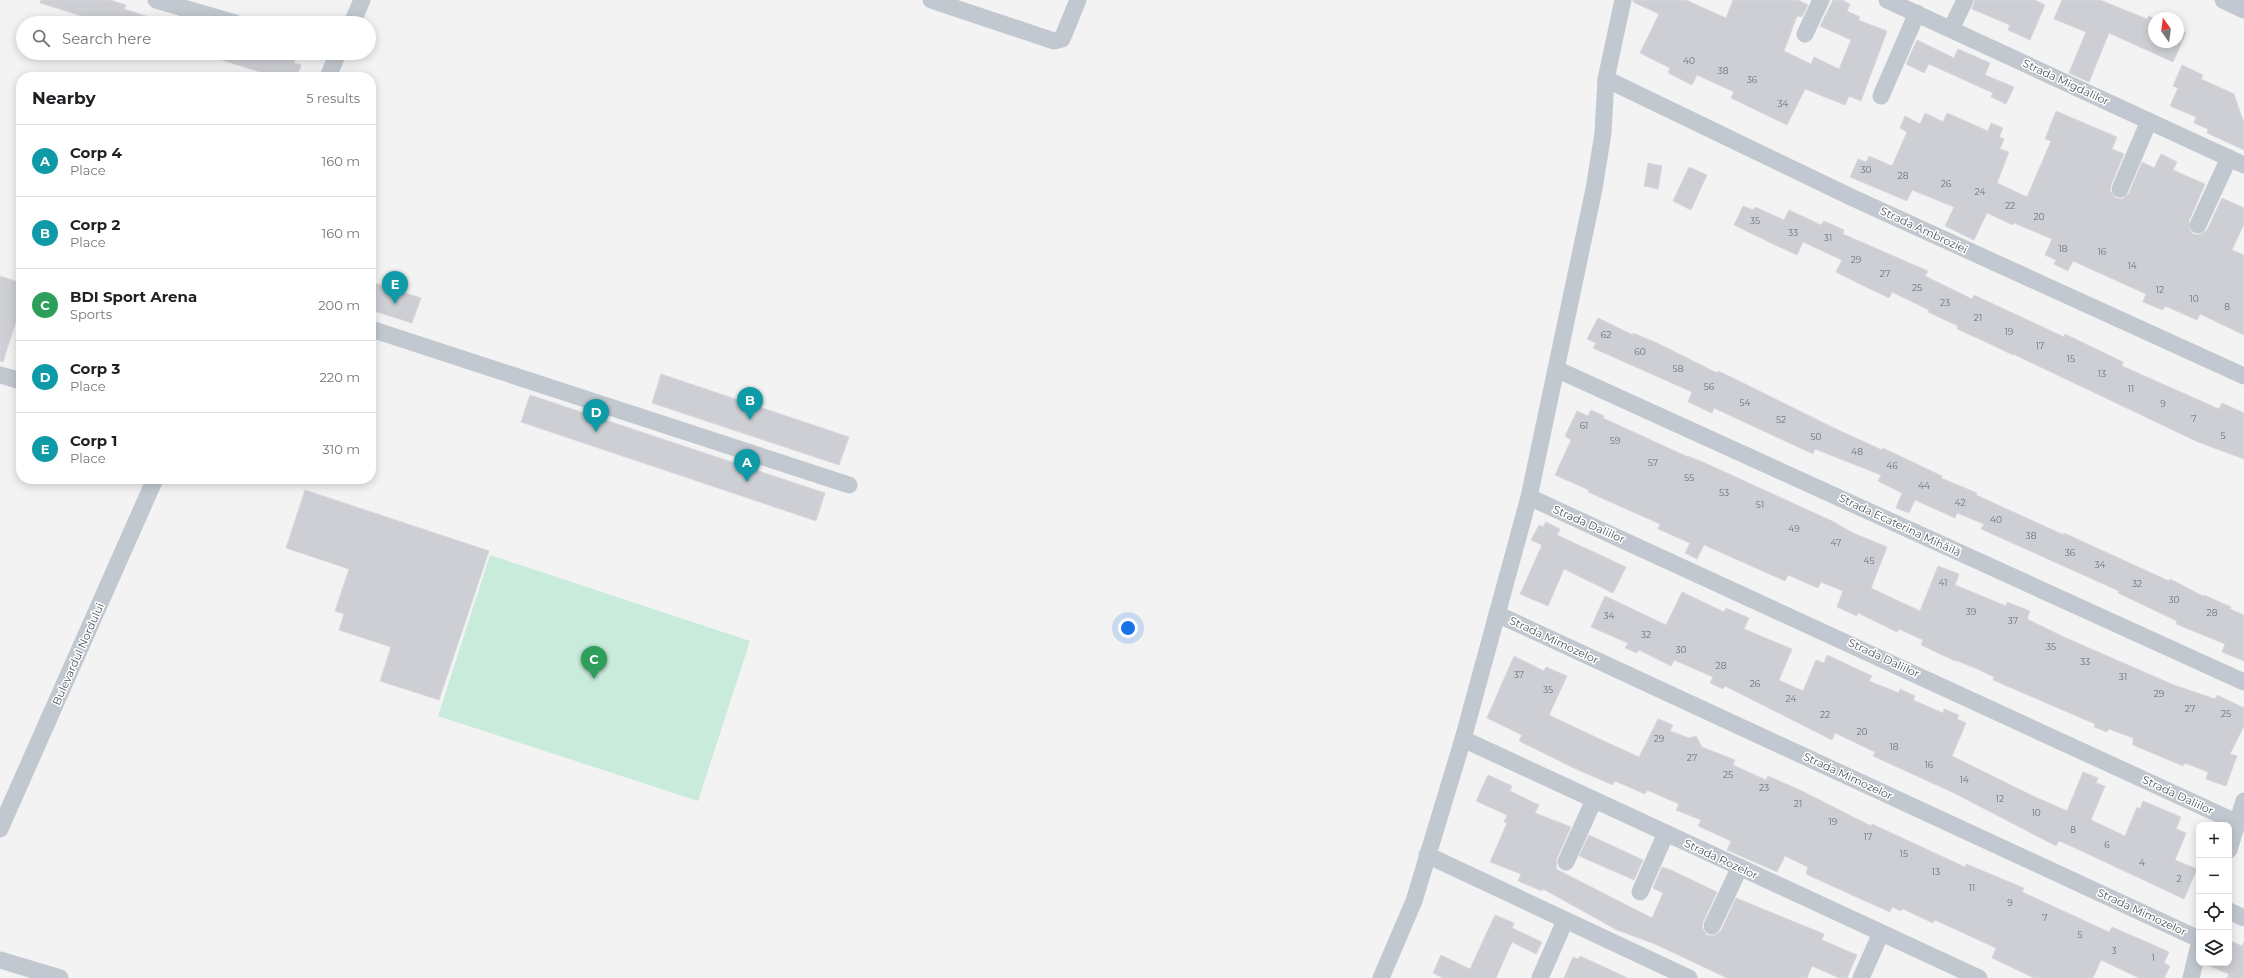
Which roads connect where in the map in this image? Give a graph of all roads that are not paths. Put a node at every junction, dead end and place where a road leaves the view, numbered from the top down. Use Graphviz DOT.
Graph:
graph roads {
  1 [pos="156,0"];
  2 [pos="362,0"];
  3 [pos="931,0"];
  4 [pos="1078,0"];
  5 [pos="1623,0"];
  6 [pos="1821,0"];
  7 [pos="1887,0"];
  8 [pos="1965,0"];
  9 [pos="2224,0"];
  10 [pos="2244,10"];
  11 [pos="1917,14"];
  12 [pos="210,16"];
  13 [pos="355,16"];
  14 [pos="1951,29"];
  15 [pos="1805,34"];
  16 [pos="335,60"];
  17 [pos="330,72"];
  18 [pos="1606,79"];
  19 [pos="1881,96"];
  20 [pos="2149,121"];
  21 [pos="2237,162"];
  22 [pos="2120,189"];
  23 [pos="2198,225"];
  24 [pos="376,331"];
  25 [pos="1556,369"];
  26 [pos="0,375"];
  27 [pos="2244,376"];
  28 [pos="16,380"];
  29 [pos="153,484"];
  30 [pos="849,485"];
  31 [pos="1529,497"];
  32 [pos="1497,614"];
  33 [pos="2244,682"];
  34 [pos="1463,739"];
  35 [pos="1594,800"];
  36 [pos="2244,801"];
  37 [pos="2238,822"];
  38 [pos="0,830"];
  39 [pos="1666,833"];
  40 [pos="2232,841"];
  41 [pos="1427,855"];
  42 [pos="1566,862"];
  43 [pos="1740,868"];
  44 [pos="1640,892"];
  45 [pos="2232,912"];
  46 [pos="2244,918"];
  47 [pos="1565,921"];
  48 [pos="1712,926"];
  49 [pos="1881,933"];
  50 [pos="2196,938"];
  51 [pos="2196,957"];
  52 [pos="0,960"];
  53 [pos="1951,972"];
  54 [pos="60,978"];
  55 [pos="1381,978"];
  56 [pos="1540,978"];
  57 [pos="1689,978"];
  58 [pos="1861,978"];
  59 [pos="1979,978"];
  60 [pos="2191,978"];
  1 -- 12 [label="street"];
  2 -- 13 [label="street"];
  3 -- 4 [label="street"];
  5 -- 18 [label="street"];
  6 -- 15 [label="street"];
  7 -- 11 [label="street, Strada Migdalilor"];
  8 -- 14 [label="street"];
  9 -- 10 [label="street"];
  11 -- 14 [label="street, Strada Migdalilor"];
  11 -- 19 [label="street"];
  14 -- 20 [label="street, Strada Migdalilor"];
  16 -- 17 [label="street"];
  18 -- 25 [label="street"];
  18 -- 27 [label="street, Strada Ambroziei"];
  20 -- 21 [label="street, Strada Migdalilor"];
  20 -- 22 [label="street"];
  21 -- 23 [label="street"];
  24 -- 30 [label="street"];
  25 -- 31 [label="street"];
  25 -- 33 [label="street, Strada Ecaterina Mihăilă"];
  26 -- 28 [label="street"];
  29 -- 38 [label="street, Bulevardul Nordului"];
  31 -- 32 [label="street"];
  31 -- 37 [label="street, Strada Daliilor"];
  32 -- 34 [label="street"];
  32 -- 50 [label="street, Strada Mimozelor"];
  34 -- 35 [label="street, Strada Rozelor"];
  34 -- 41 [label="street"];
  35 -- 39 [label="street, Strada Rozelor"];
  35 -- 42 [label="street"];
  36 -- 37 [label="street"];
  37 -- 40 [label="street"];
  39 -- 43 [label="street, Strada Rozelor"];
  39 -- 44 [label="street"];
  41 -- 47 [label="street"];
  41 -- 55 [label="street"];
  43 -- 48 [label="street"];
  43 -- 49 [label="street, Strada Rozelor"];
  45 -- 46 [label="street"];
  47 -- 56 [label="street"];
  47 -- 57 [label="street"];
  49 -- 53 [label="street, Strada Rozelor"];
  49 -- 58 [label="street"];
  51 -- 60 [label="street"];
  52 -- 54 [label="street"];
  53 -- 59 [label="street, Strada Rozelor"];
}
